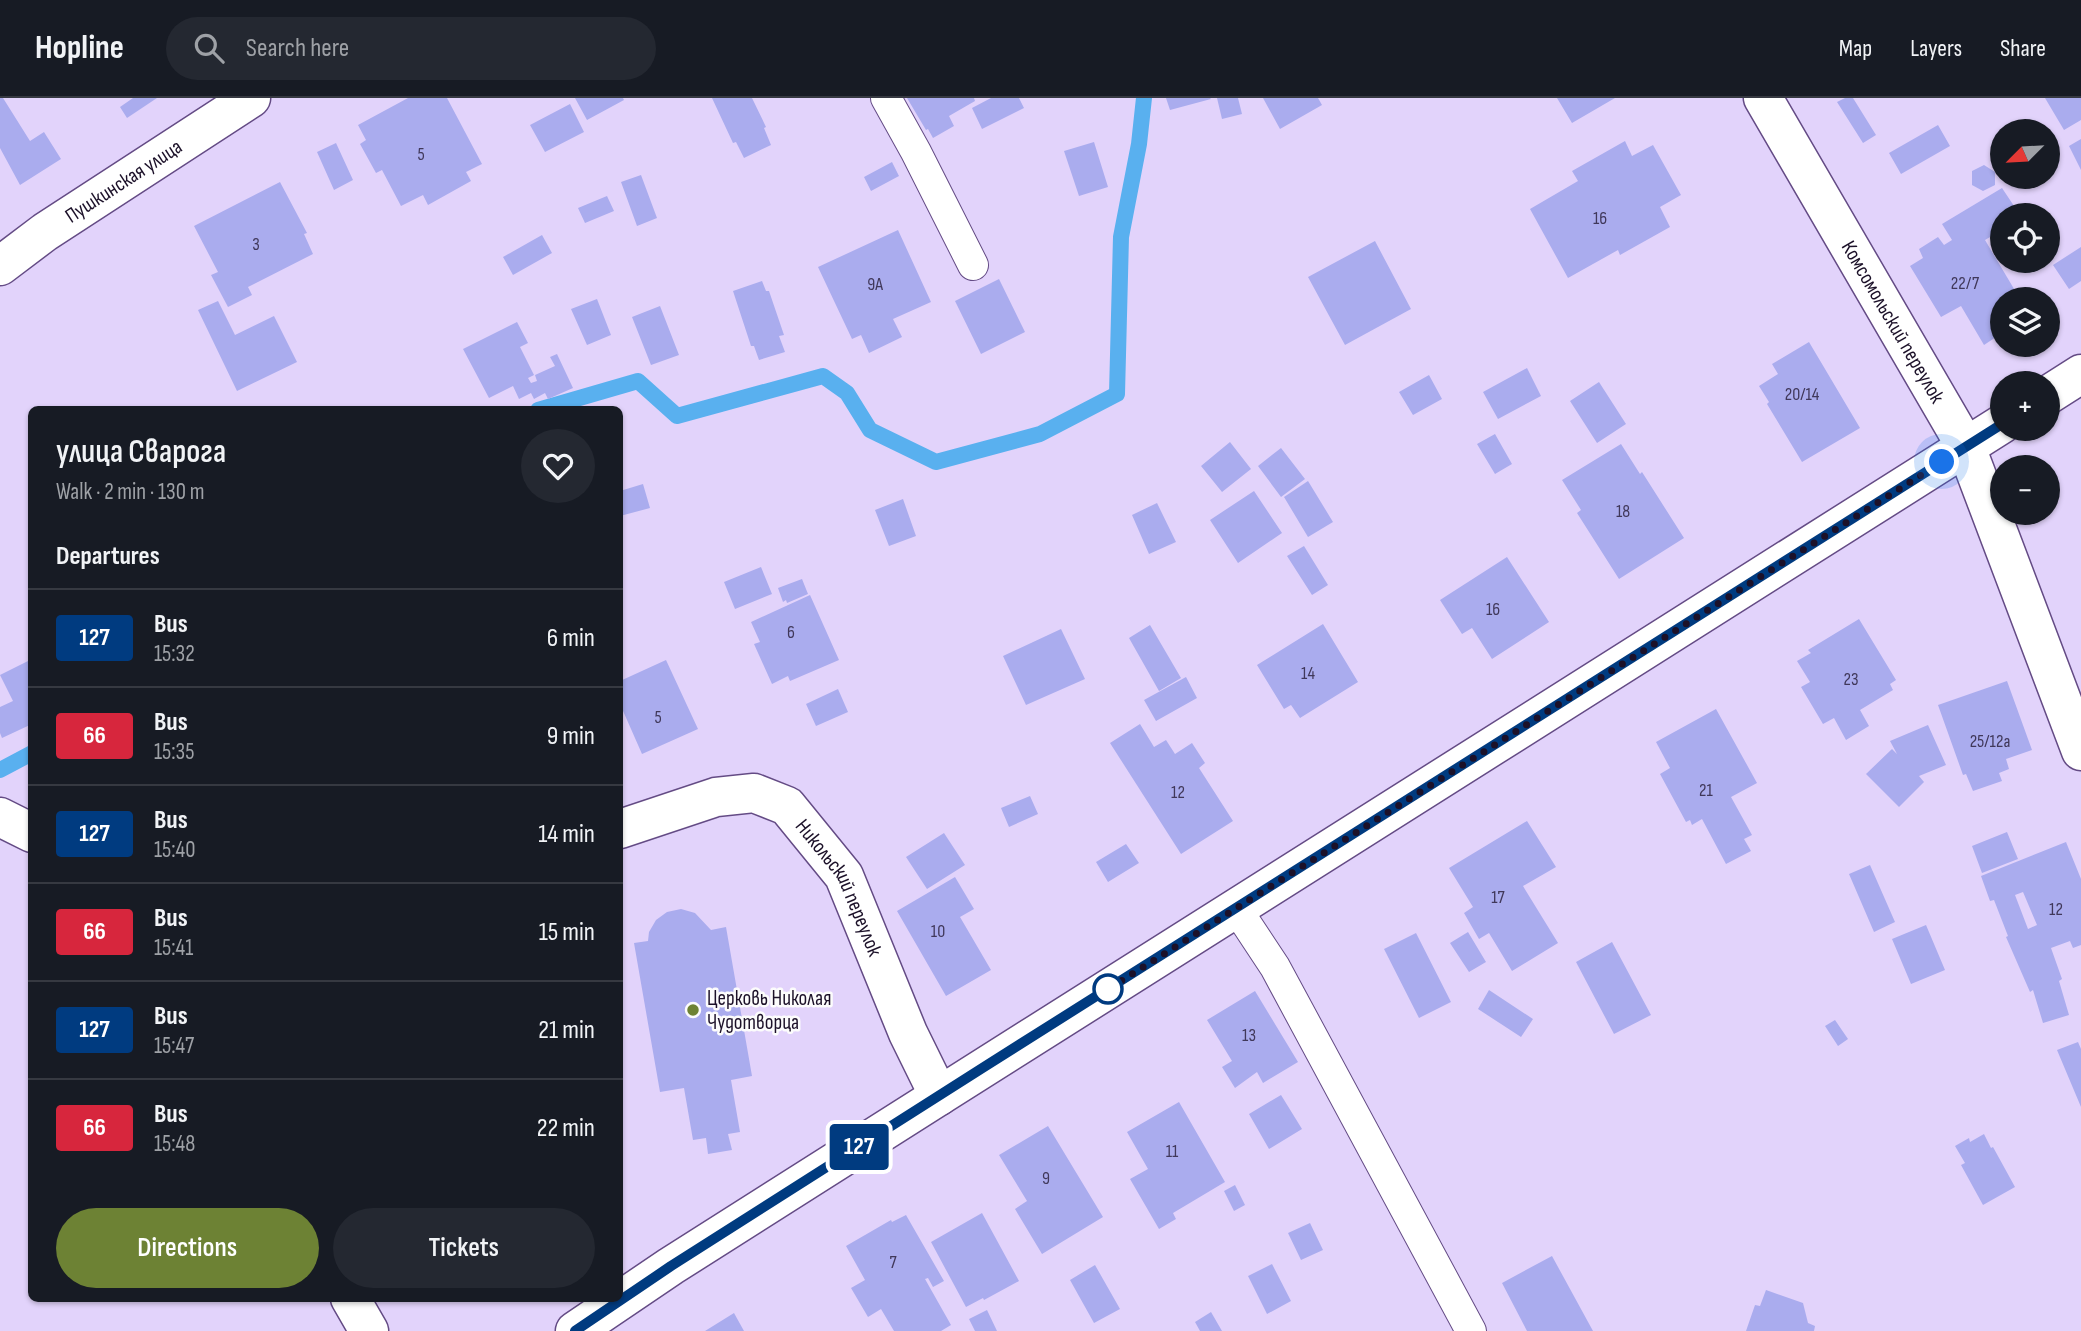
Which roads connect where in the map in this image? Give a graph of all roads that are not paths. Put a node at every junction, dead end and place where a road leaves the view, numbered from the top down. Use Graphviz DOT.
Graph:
graph roads {
  1 [pos="251,98"];
  2 [pos="887,98"];
  3 [pos="1763,98"];
  4 [pos="973,265"];
  5 [pos="0,266"];
  6 [pos="2081,374"];
  7 [pos="2060,387"];
  8 [pos="1990,432"];
  9 [pos="1966,447"];
  10 [pos="2081,751"];
  11 [pos="0,817"];
  12 [pos="623,828"];
  13 [pos="28,832"];
  14 [pos="1236,908"];
  15 [pos="939,1096"];
  16 [pos="623,1298"];
  17 [pos="352,1302"];
  18 [pos="618,1302"];
  19 [pos="369,1331"];
  20 [pos="575,1331"];
  21 [pos="1471,1331"];
  1 -- 5 [label="main road, Пушкинская улица"];
  2 -- 4 [label="lane"];
  3 -- 9 [label="main road, Комсомольский переулок"];
  6 -- 7 [label="main road"];
  8 -- 9 [label="main road"];
  9 -- 10 [label="main road, Комсомольский переулок"];
  9 -- 14 [label="main road"];
  11 -- 13 [label="main road"];
  12 -- 15 [label="main road, Никольский переулок"];
  14 -- 15 [label="main road"];
  14 -- 21 [label="lane"];
  15 -- 16 [label="main road"];
  17 -- 19 [label="main road"];
  18 -- 20 [label="main road"];
}
